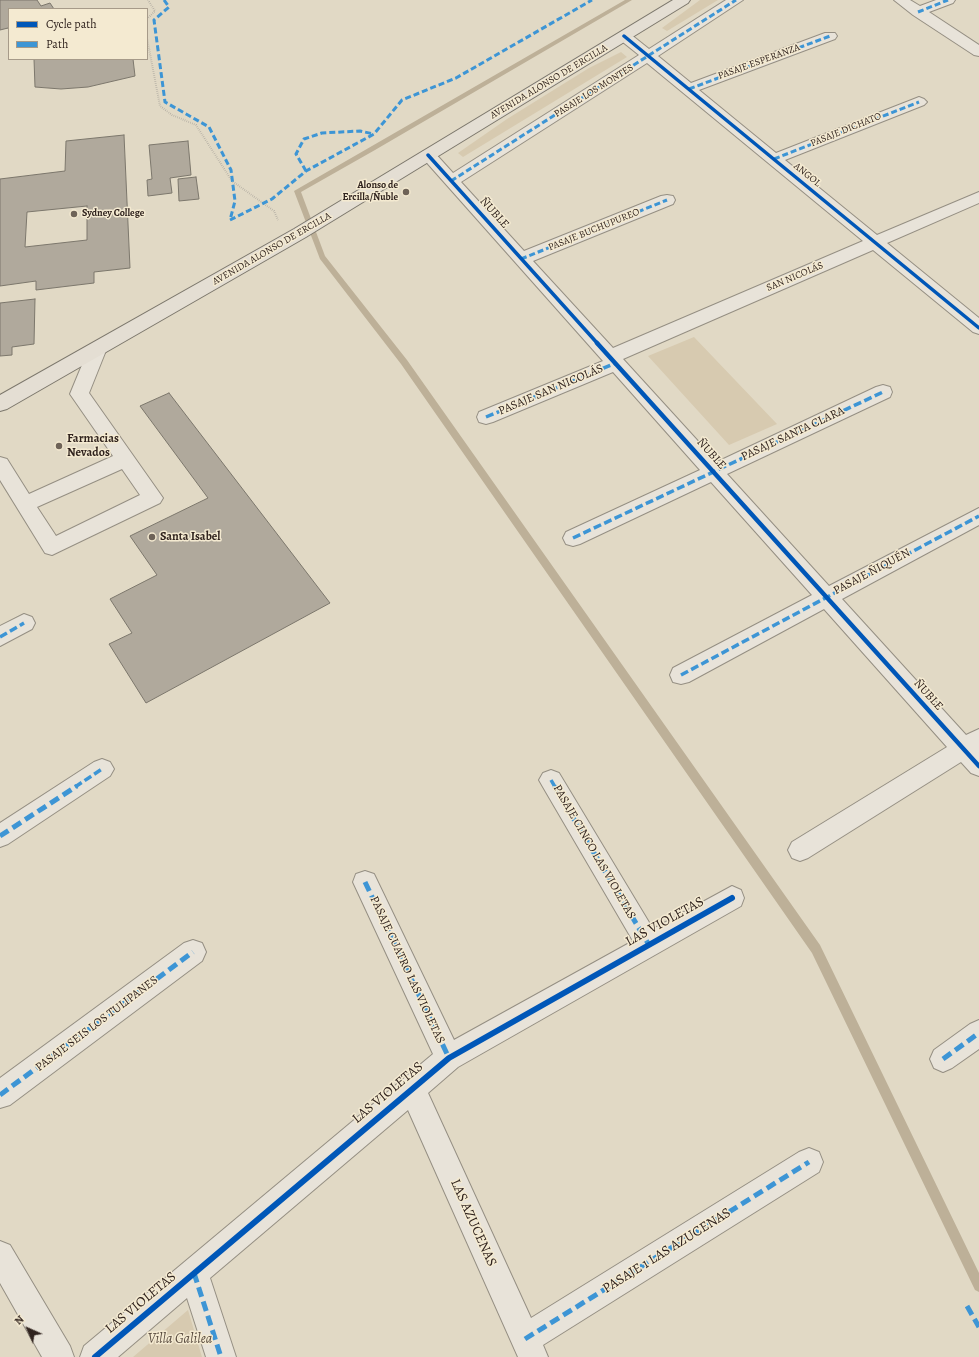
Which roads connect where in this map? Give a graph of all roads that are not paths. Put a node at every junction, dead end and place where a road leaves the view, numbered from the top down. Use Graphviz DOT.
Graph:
graph roads {
  1 [pos="683,0"];
  2 [pos="736,0"];
  3 [pos="901,0"];
  4 [pos="948,0"];
  5 [pos="918,12"];
  6 [pos="624,36"];
  7 [pos="830,36"];
  8 [pos="979,52"];
  9 [pos="649,55"];
  10 [pos="689,89"];
  11 [pos="919,102"];
  12 [pos="428,156"];
  13 [pos="774,159"];
  14 [pos="451,181"];
  15 [pos="979,197"];
  16 [pos="667,200"];
  17 [pos="875,242"];
  18 [pos="521,259"];
  19 [pos="979,328"];
  20 [pos="98,348"];
  21 [pos="613,360"];
  22 [pos="883,392"];
  23 [pos="0,404"];
  24 [pos="486,417"];
  25 [pos="125,459"];
  26 [pos="0,464"];
  27 [pos="713,472"];
  28 [pos="25,504"];
  29 [pos="979,516"];
  30 [pos="573,538"];
  31 [pos="826,597"];
  32 [pos="24,623"];
  33 [pos="0,637"];
  34 [pos="681,675"];
  35 [pos="971,744"];
  36 [pos="979,766"];
  37 [pos="102,769"];
  38 [pos="552,780"];
  39 [pos="0,836"];
  40 [pos="800,850"];
  41 [pos="365,882"];
  42 [pos="732,898"];
  43 [pos="648,945"];
  44 [pos="194,952"];
  45 [pos="979,1033"];
  46 [pos="448,1058"];
  47 [pos="943,1058"];
  48 [pos="412,1088"];
  49 [pos="0,1095"];
  50 [pos="809,1162"];
  51 [pos="0,1255"];
  52 [pos="194,1273"];
  53 [pos="529,1348"];
  54 [pos="59,1357"];
  55 [pos="95,1357"];
  56 [pos="221,1357"];
  1 -- 6 [label="main road, AVENIDA ALONSO DE ERCILLA"];
  2 -- 9 [label="street, PASAJE LOS MONTES"];
  3 -- 5 [label="street"];
  4 -- 5 [label="street"];
  5 -- 8 [label="street"];
  6 -- 9 [label="street, ANGOL"];
  6 -- 12 [label="main road, AVENIDA ALONSO DE ERCILLA"];
  7 -- 10 [label="street, PASAJE ESPERANZA"];
  9 -- 10 [label="street, ANGOL"];
  9 -- 14 [label="street, PASAJE LOS MONTES"];
  10 -- 13 [label="street, ANGOL"];
  11 -- 13 [label="street, PASAJE DICHATO"];
  12 -- 14 [label="street, ÑUBLE"];
  12 -- 20 [label="main road, AVENIDA ALONSO DE ERCILLA"];
  13 -- 17 [label="street, ANGOL"];
  14 -- 18 [label="street, ÑUBLE"];
  15 -- 17 [label="street, SAN NICOLÁS"];
  16 -- 18 [label="street, PASAJE BUCHUPUREO"];
  17 -- 19 [label="street, ANGOL"];
  17 -- 21 [label="street, SAN NICOLÁS"];
  18 -- 21 [label="street, ÑUBLE"];
  20 -- 23 [label="main road, AVENIDA ALONSO DE ERCILLA"];
  20 -- 25 [label="street"];
  21 -- 24 [label="street, PASAJE SAN NICOLÁS"];
  21 -- 27 [label="street, ÑUBLE"];
  22 -- 27 [label="street, PASAJE SANTA CLARA"];
  25 -- 28 [label="street"];
  25 -- 28 [label="street"];
  26 -- 28 [label="street"];
  27 -- 30 [label="street, PASAJE SANTA CLARA"];
  27 -- 31 [label="street, ÑUBLE"];
  29 -- 31 [label="street, PASAJE ÑIQUÉN"];
  31 -- 34 [label="street, PASAJE ÑIQUÉN"];
  31 -- 35 [label="street, ÑUBLE"];
  32 -- 33 [label="street"];
  35 -- 36 [label="street, ÑUBLE"];
  35 -- 40 [label="street"];
  37 -- 39 [label="street"];
  38 -- 43 [label="street, PASAJE CINCO LAS VIOLETAS"];
  41 -- 46 [label="street, PASAJE CUATRO LAS VIOLETAS"];
  42 -- 43 [label="street, LAS VIOLETAS"];
  43 -- 46 [label="street, LAS VIOLETAS"];
  44 -- 49 [label="street, PASAJE SEIS LOS TULIPANES"];
  45 -- 47 [label="street"];
  46 -- 48 [label="street, LAS VIOLETAS"];
  48 -- 52 [label="street, LAS VIOLETAS"];
  48 -- 53 [label="street, LAS AZUCENAS"];
  50 -- 53 [label="street, PASAJE 1 LAS AZUCENAS"];
  51 -- 54 [label="street"];
  52 -- 55 [label="street, LAS VIOLETAS"];
  52 -- 56 [label="street"];
}
